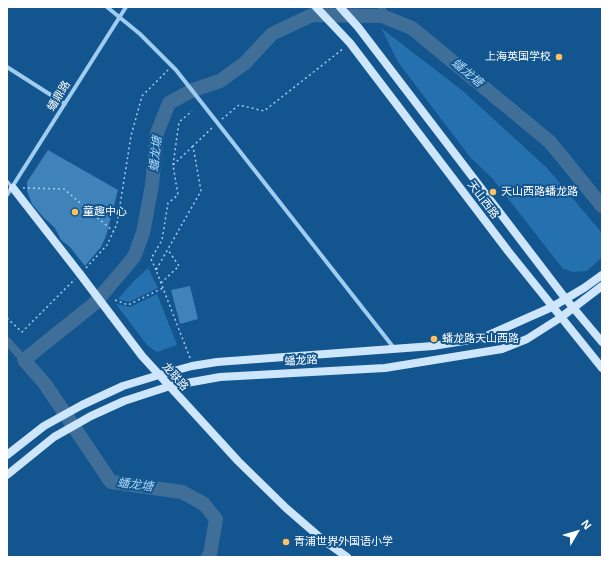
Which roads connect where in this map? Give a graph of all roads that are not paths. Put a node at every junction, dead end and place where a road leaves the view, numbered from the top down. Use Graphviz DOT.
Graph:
graph roads {
  1 [pos="107,7"];
  2 [pos="126,7"];
  3 [pos="316,7"];
  4 [pos="340,7"];
  5 [pos="120,17"];
  6 [pos="7,67"];
  7 [pos="65,104"];
  8 [pos="7,180"];
  9 [pos="13,188"];
  10 [pos="7,195"];
  11 [pos="602,275"];
  12 [pos="602,286"];
  13 [pos="565,298"];
  14 [pos="552,308"];
  15 [pos="574,308"];
  16 [pos="560,318"];
  17 [pos="602,342"];
  18 [pos="394,348"];
  19 [pos="602,368"];
  20 [pos="159,375"];
  21 [pos="170,386"];
  22 [pos="7,455"];
  23 [pos="7,475"];
  24 [pos="347,557"];
  1 -- 5 [label="street"];
  2 -- 5 [label="street, 蟠鼎路"];
  3 -- 14 [label="main road, 天山西路"];
  4 -- 13 [label="main road, 天山西路"];
  5 -- 7 [label="street, 蟠鼎路"];
  5 -- 18 [label="street"];
  6 -- 7 [label="street"];
  7 -- 9 [label="street, 蟠鼎路"];
  8 -- 9 [label="lane"];
  9 -- 10 [label="street, 蟠鼎路"];
  9 -- 20 [label="main road, 龙联路, bridge"];
  11 -- 13 [label="main road, 蟠龙路"];
  12 -- 15 [label="main road, 蟠龙路"];
  13 -- 14 [label="main road, 蟠龙路"];
  13 -- 15 [label="main road, 天山西路"];
  14 -- 16 [label="main road, 天山西路"];
  14 -- 18 [label="main road, 蟠龙路"];
  15 -- 16 [label="main road, 蟠龙路"];
  15 -- 17 [label="main road, 天山西路"];
  16 -- 19 [label="main road, 天山西路"];
  16 -- 21 [label="main road, 蟠龙路"];
  18 -- 20 [label="main road, 蟠龙路"];
  20 -- 21 [label="main road, 龙联路"];
  20 -- 22 [label="main road, 蟠龙路"];
  21 -- 23 [label="main road, 蟠龙路"];
  21 -- 24 [label="main road, 龙联路"];
}
